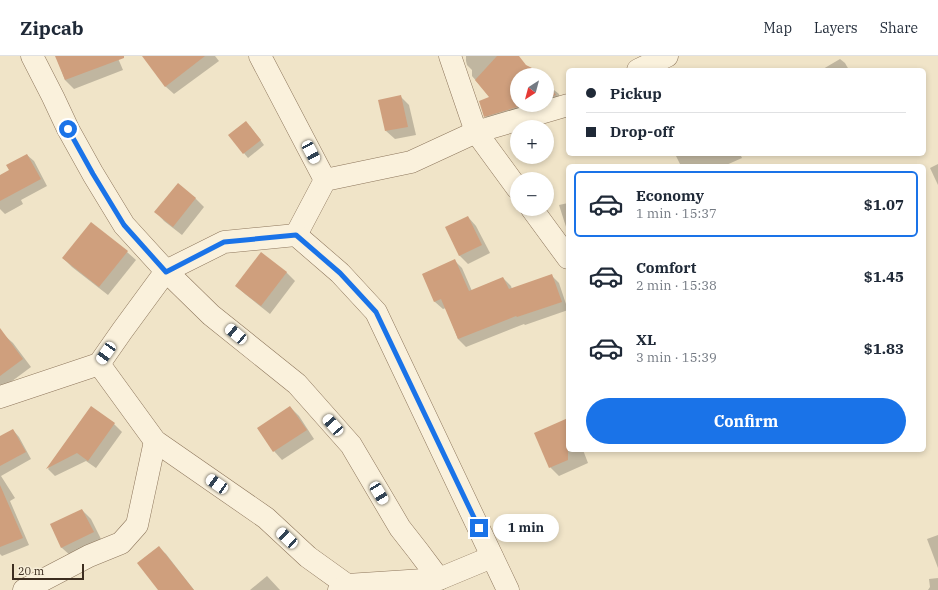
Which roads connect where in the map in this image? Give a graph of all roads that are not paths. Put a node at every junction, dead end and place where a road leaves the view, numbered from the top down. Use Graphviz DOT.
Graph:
graph roads {
  1 [pos="32,56"];
  2 [pos="260,56"];
  3 [pos="450,56"];
  4 [pos="668,56"];
  5 [pos="642,68"];
  6 [pos="566,105"];
  7 [pos="476,132"];
  8 [pos="510,178"];
  9 [pos="325,180"];
  10 [pos="537,216"];
  11 [pos="296,235"];
  12 [pos="566,255"];
  13 [pos="166,272"];
  14 [pos="99,364"];
  15 [pos="0,397"];
  16 [pos="155,441"];
  17 [pos="492,557"];
  18 [pos="439,579"];
  19 [pos="346,588"];
  20 [pos="24,590"];
  21 [pos="508,590"];
  1 -- 13 [label="street"];
  2 -- 9 [label="street"];
  3 -- 7 [label="street"];
  4 -- 5 [label="street"];
  6 -- 7 [label="street"];
  7 -- 8 [label="street"];
  7 -- 9 [label="street"];
  9 -- 11 [label="street"];
  10 -- 12 [label="street"];
  11 -- 13 [label="street"];
  11 -- 17 [label="street"];
  13 -- 14 [label="street"];
  13 -- 18 [label="street"];
  14 -- 15 [label="street"];
  14 -- 16 [label="street"];
  16 -- 19 [label="street"];
  16 -- 20 [label="street"];
  17 -- 18 [label="street"];
  17 -- 21 [label="street"];
  18 -- 19 [label="street"];
}
